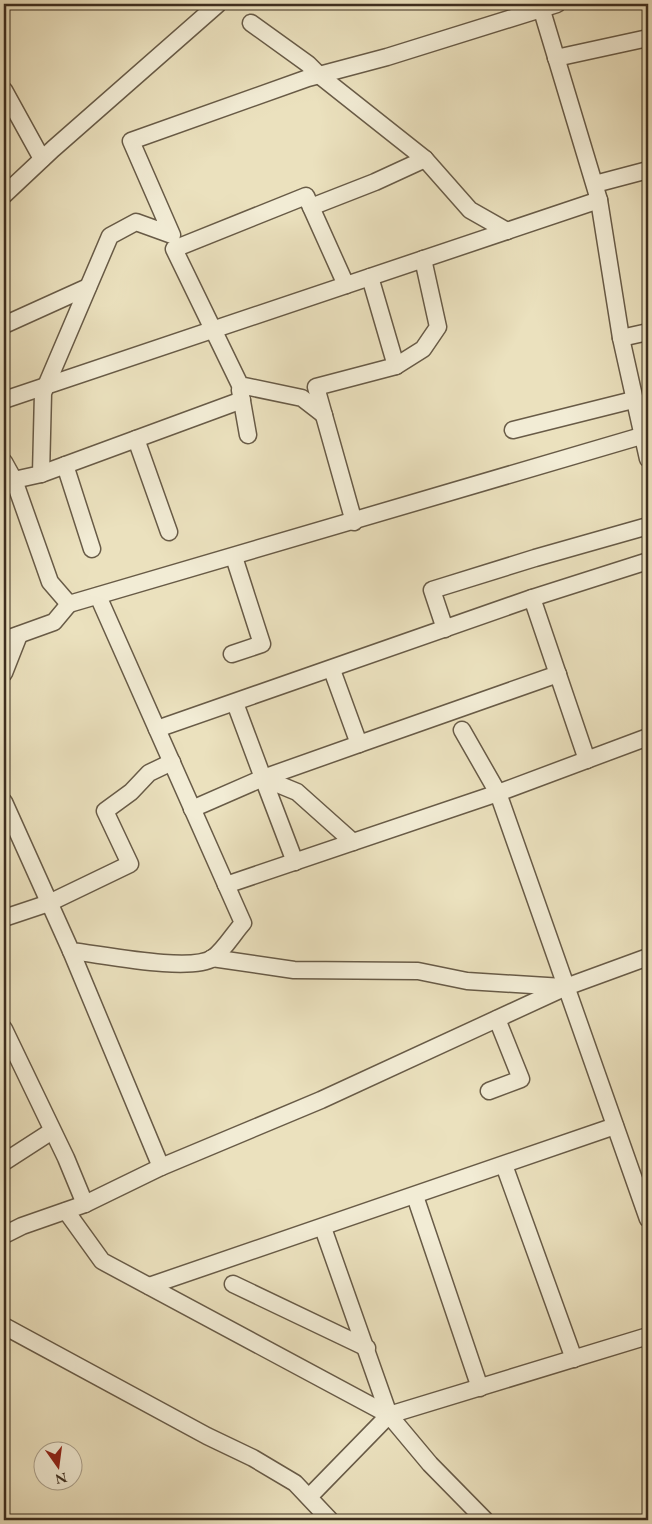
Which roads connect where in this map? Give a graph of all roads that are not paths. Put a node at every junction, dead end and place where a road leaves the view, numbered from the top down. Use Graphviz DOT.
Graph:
graph roads {
  1 [pos="218,4"];
  2 [pos="557,4"];
  3 [pos="541,6"];
  4 [pos="251,23"];
  5 [pos="648,38"];
  6 [pos="556,58"];
  7 [pos="319,75"];
  8 [pos="4,90"];
  9 [pos="425,158"];
  10 [pos="42,159"];
  11 [pos="648,170"];
  12 [pos="597,192"];
  13 [pos="4,195"];
  14 [pos="311,207"];
  15 [pos="507,231"];
  16 [pos="423,259"];
  17 [pos="370,277"];
  18 [pos="346,285"];
  19 [pos="88,287"];
  20 [pos="4,325"];
  21 [pos="214,329"];
  22 [pos="648,332"];
  23 [pos="621,338"];
  24 [pos="396,366"];
  25 [pos="47,385"];
  26 [pos="241,393"];
  27 [pos="4,400"];
  28 [pos="634,400"];
  29 [pos="324,415"];
  30 [pos="513,430"];
  31 [pos="248,435"];
  32 [pos="645,435"];
  33 [pos="136,439"];
  34 [pos="648,459"];
  35 [pos="4,462"];
  36 [pos="65,465"];
  37 [pos="41,474"];
  38 [pos="9,483"];
  39 [pos="354,522"];
  40 [pos="648,526"];
  41 [pos="169,532"];
  42 [pos="92,549"];
  43 [pos="234,557"];
  44 [pos="648,560"];
  45 [pos="98,596"];
  46 [pos="532,598"];
  47 [pos="69,604"];
  48 [pos="445,629"];
  49 [pos="11,637"];
  50 [pos="232,654"];
  51 [pos="332,670"];
  52 [pos="4,673"];
  53 [pos="558,674"];
  54 [pos="235,703"];
  55 [pos="157,729"];
  56 [pos="462,730"];
  57 [pos="648,737"];
  58 [pos="359,744"];
  59 [pos="587,760"];
  60 [pos="172,762"];
  61 [pos="263,778"];
  62 [pos="498,793"];
  63 [pos="4,802"];
  64 [pos="192,809"];
  65 [pos="353,842"];
  66 [pos="294,862"];
  67 [pos="226,885"];
  68 [pos="49,903"];
  69 [pos="4,918"];
  70 [pos="71,951"];
  71 [pos="648,957"];
  72 [pos="212,958"];
  73 [pos="566,987"];
  74 [pos="497,1019"];
  75 [pos="4,1029"];
  76 [pos="8,1049"];
  77 [pos="489,1091"];
  78 [pos="615,1126"];
  79 [pos="52,1131"];
  80 [pos="4,1162"];
  81 [pos="504,1164"];
  82 [pos="161,1166"];
  83 [pos="415,1196"];
  84 [pos="85,1204"];
  85 [pos="66,1211"];
  86 [pos="648,1219"];
  87 [pos="323,1228"];
  88 [pos="4,1236"];
  89 [pos="233,1284"];
  90 [pos="149,1286"];
  91 [pos="4,1326"];
  92 [pos="648,1336"];
  93 [pos="367,1348"];
  94 [pos="574,1359"];
  95 [pos="480,1388"];
  96 [pos="389,1415"];
  97 [pos="309,1498"];
  98 [pos="330,1520"];
  99 [pos="485,1520"];
  1 -- 10 [label="street"];
  2 -- 3 [label="street"];
  3 -- 6 [label="street"];
  3 -- 7 [label="street"];
  4 -- 7 [label="street"];
  5 -- 6 [label="street"];
  6 -- 12 [label="street"];
  7 -- 9 [label="street"];
  7 -- 19 [label="street"];
  8 -- 10 [label="street"];
  9 -- 14 [label="street"];
  9 -- 15 [label="street"];
  10 -- 13 [label="street"];
  11 -- 12 [label="street"];
  12 -- 15 [label="street"];
  12 -- 23 [label="street"];
  14 -- 18 [label="street"];
  14 -- 21 [label="street"];
  15 -- 16 [label="street"];
  16 -- 17 [label="street"];
  16 -- 24 [label="street"];
  17 -- 18 [label="street"];
  17 -- 24 [label="street"];
  18 -- 21 [label="street"];
  19 -- 20 [label="street"];
  19 -- 25 [label="street"];
  21 -- 25 [label="street"];
  21 -- 26 [label="street"];
  22 -- 23 [label="street"];
  23 -- 28 [label="street"];
  24 -- 29 [label="street"];
  25 -- 27 [label="street"];
  25 -- 37 [label="street"];
  26 -- 29 [label="street"];
  26 -- 31 [label="street"];
  26 -- 33 [label="street"];
  28 -- 30 [label="street"];
  28 -- 32 [label="street"];
  29 -- 39 [label="street"];
  32 -- 34 [label="street"];
  32 -- 39 [label="street"];
  33 -- 36 [label="street"];
  33 -- 41 [label="street"];
  35 -- 38 [label="street"];
  36 -- 37 [label="street"];
  36 -- 42 [label="street"];
  37 -- 38 [label="street"];
  38 -- 47 [label="street"];
  39 -- 43 [label="street"];
  40 -- 48 [label="street"];
  43 -- 45 [label="street"];
  43 -- 50 [label="street"];
  44 -- 46 [label="street"];
  45 -- 47 [label="street"];
  45 -- 55 [label="street"];
  46 -- 48 [label="street"];
  46 -- 53 [label="street"];
  47 -- 49 [label="street"];
  48 -- 51 [label="street"];
  49 -- 52 [label="street"];
  51 -- 54 [label="street"];
  51 -- 58 [label="street"];
  53 -- 58 [label="street"];
  53 -- 59 [label="street"];
  54 -- 55 [label="street"];
  54 -- 61 [label="street"];
  55 -- 60 [label="street"];
  56 -- 62 [label="street"];
  57 -- 59 [label="street"];
  58 -- 61 [label="street"];
  59 -- 62 [label="street"];
  60 -- 64 [label="street"];
  60 -- 68 [label="street"];
  61 -- 64 [label="street"];
  61 -- 65 [label="street"];
  61 -- 66 [label="street"];
  62 -- 65 [label="street"];
  62 -- 73 [label="street"];
  63 -- 68 [label="street"];
  64 -- 67 [label="street"];
  65 -- 66 [label="street"];
  66 -- 67 [label="street"];
  67 -- 72 [label="street"];
  68 -- 69 [label="street"];
  68 -- 70 [label="street"];
  70 -- 72 [label="street"];
  70 -- 82 [label="street"];
  71 -- 73 [label="street"];
  72 -- 73 [label="street"];
  73 -- 74 [label="street"];
  73 -- 78 [label="street"];
  74 -- 77 [label="street"];
  74 -- 82 [label="street"];
  75 -- 76 [label="street"];
  76 -- 79 [label="street"];
  78 -- 81 [label="street"];
  78 -- 86 [label="street"];
  79 -- 80 [label="street"];
  79 -- 84 [label="street"];
  81 -- 83 [label="street"];
  81 -- 94 [label="street"];
  82 -- 84 [label="street"];
  83 -- 87 [label="street"];
  83 -- 95 [label="street"];
  84 -- 85 [label="street"];
  85 -- 88 [label="street"];
  85 -- 90 [label="street"];
  87 -- 90 [label="street"];
  87 -- 93 [label="street"];
  89 -- 93 [label="street"];
  90 -- 96 [label="street"];
  91 -- 97 [label="street"];
  92 -- 94 [label="street"];
  93 -- 96 [label="street"];
  94 -- 95 [label="street"];
  95 -- 96 [label="street"];
  96 -- 97 [label="street"];
  96 -- 99 [label="street"];
  97 -- 98 [label="street"];
}
